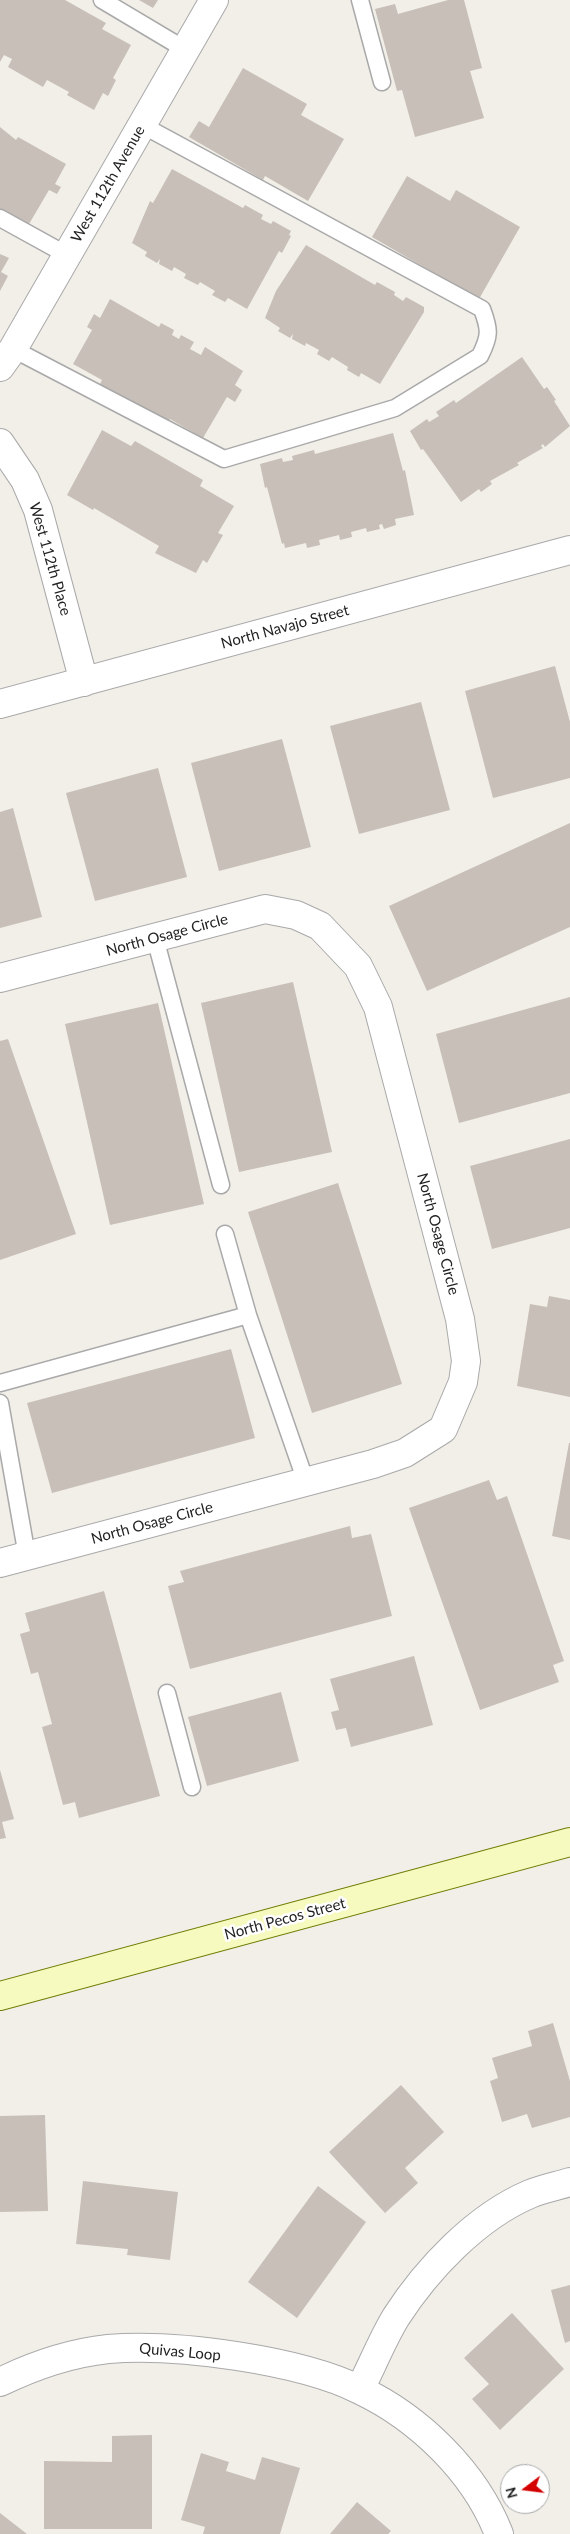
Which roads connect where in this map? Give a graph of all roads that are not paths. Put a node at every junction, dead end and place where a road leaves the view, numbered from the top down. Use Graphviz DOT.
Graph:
graph roads {
  1 [pos="102,0"];
  2 [pos="214,0"];
  3 [pos="360,0"];
  4 [pos="186,50"];
  5 [pos="382,82"];
  6 [pos="142,125"];
  7 [pos="0,218"];
  8 [pos="67,255"];
  9 [pos="7,358"];
  10 [pos="0,443"];
  11 [pos="570,550"];
  12 [pos="84,682"];
  13 [pos="0,704"];
  14 [pos="155,938"];
  15 [pos="0,978"];
  16 [pos="221,1184"];
  17 [pos="225,1234"];
  18 [pos="248,1315"];
  19 [pos="0,1383"];
  20 [pos="0,1403"];
  21 [pos="306,1482"];
  22 [pos="27,1556"];
  23 [pos="0,1563"];
  24 [pos="167,1694"];
  25 [pos="192,1787"];
  26 [pos="570,1842"];
  27 [pos="0,1996"];
  28 [pos="570,2182"];
  29 [pos="0,2382"];
  30 [pos="360,2389"];
  31 [pos="499,2534"];
  1 -- 4 [label="lane"];
  2 -- 4 [label="street, West 112th Avenue"];
  3 -- 5 [label="lane"];
  4 -- 6 [label="street, West 112th Avenue"];
  6 -- 8 [label="street, West 112th Avenue"];
  6 -- 9 [label="lane"];
  7 -- 8 [label="lane"];
  8 -- 9 [label="street, West 112th Avenue"];
  10 -- 12 [label="street, West 112th Place"];
  11 -- 12 [label="street, North Navajo Street"];
  12 -- 13 [label="street, North Navajo Street"];
  14 -- 15 [label="street, North Osage Circle"];
  14 -- 16 [label="lane"];
  14 -- 21 [label="street, North Osage Circle"];
  17 -- 18 [label="lane"];
  18 -- 19 [label="lane"];
  18 -- 21 [label="lane"];
  20 -- 22 [label="lane"];
  21 -- 22 [label="street, North Osage Circle"];
  22 -- 23 [label="street, North Osage Circle"];
  24 -- 25 [label="lane"];
  26 -- 27 [label="street, North Pecos Street"];
  28 -- 30 [label="street"];
  29 -- 30 [label="street, Quivas Loop"];
  30 -- 31 [label="street, Quivas Loop"];
}
